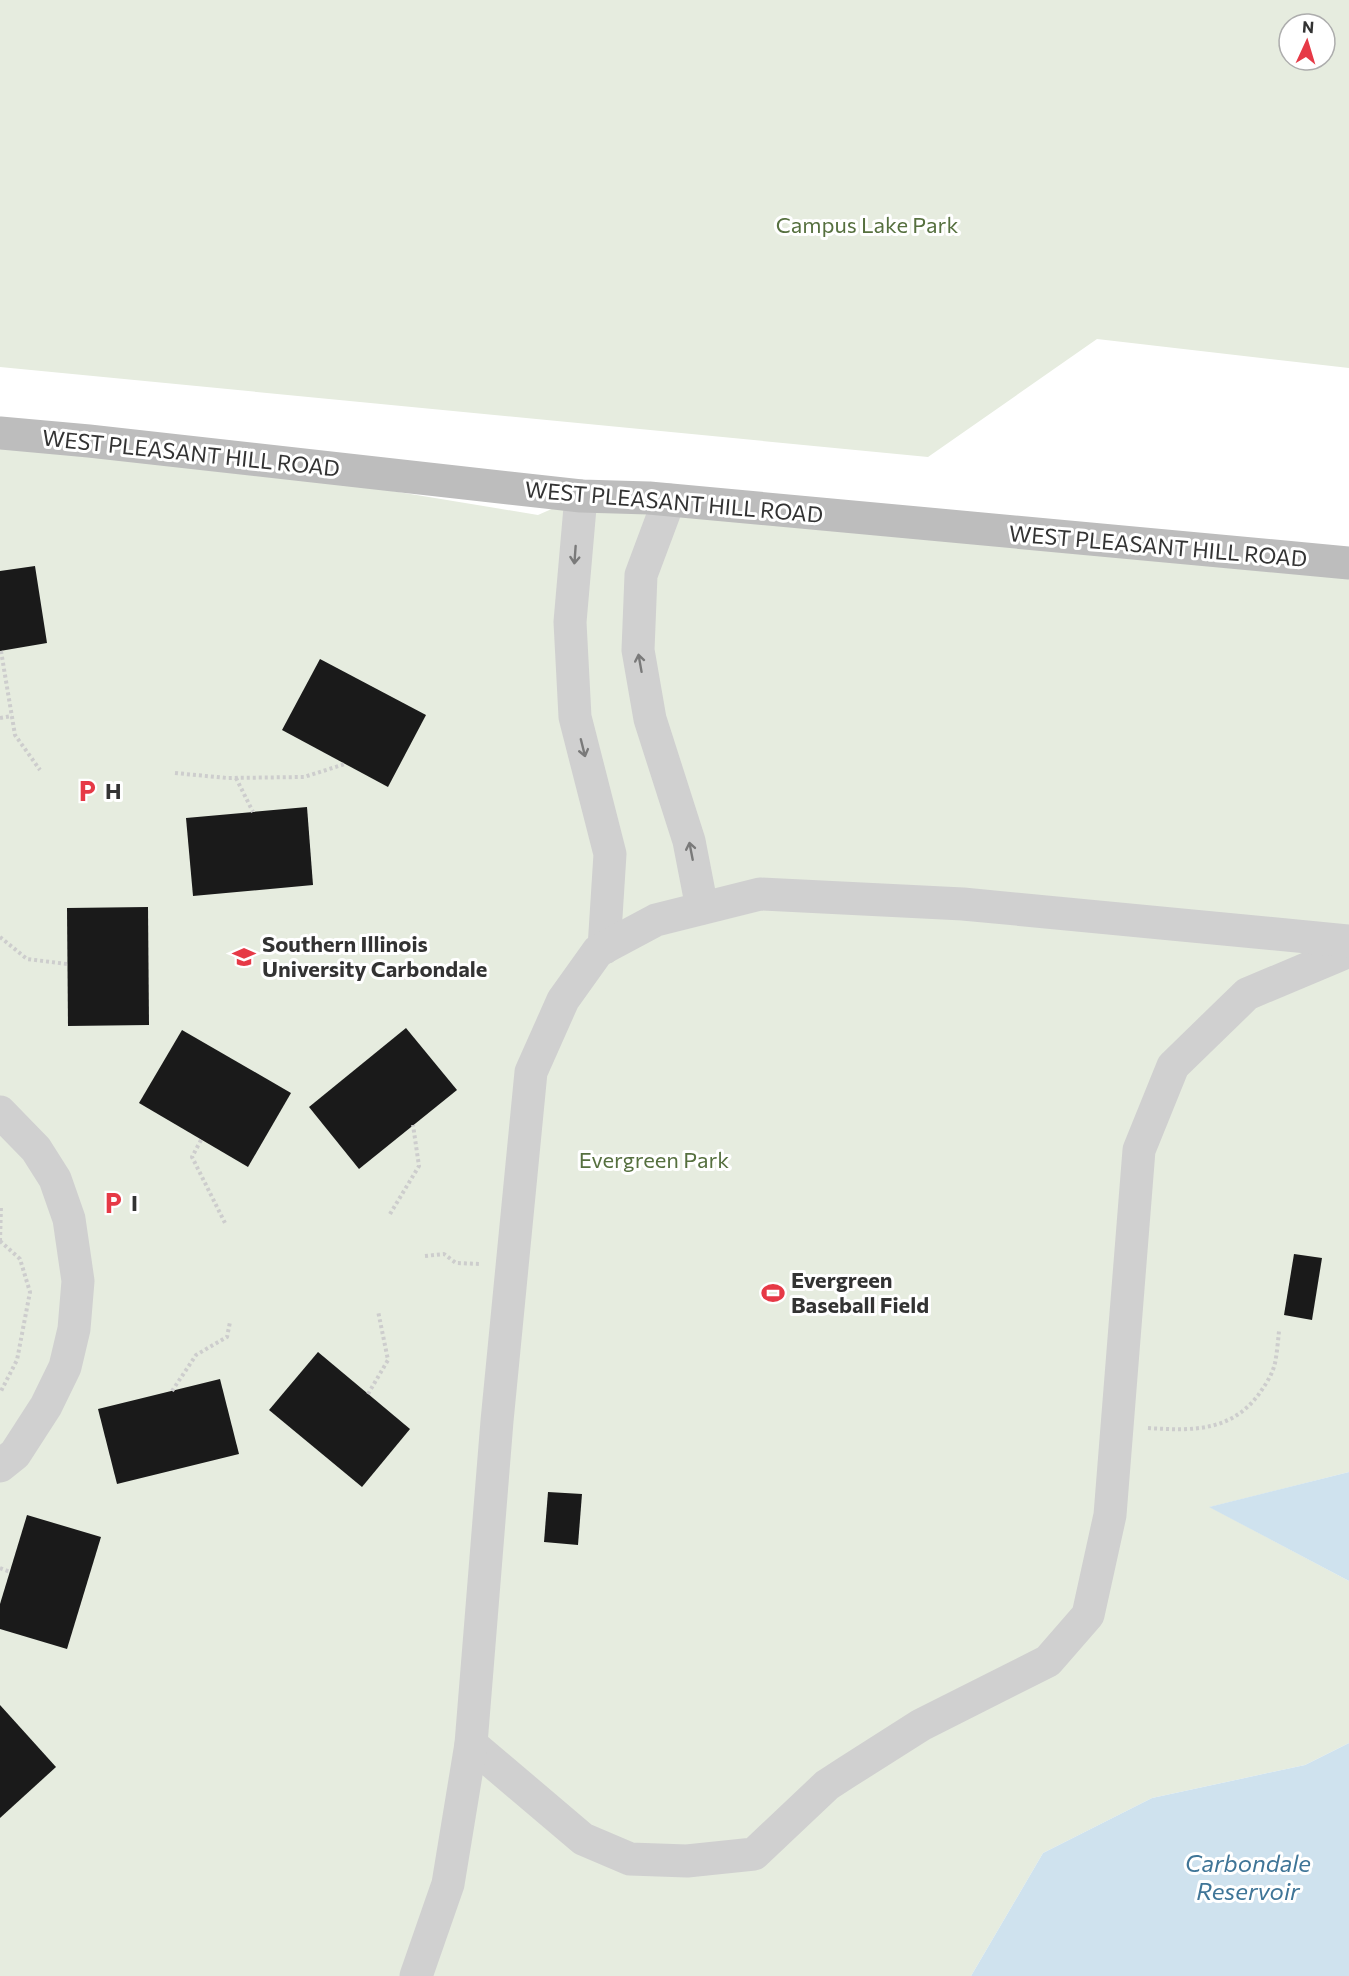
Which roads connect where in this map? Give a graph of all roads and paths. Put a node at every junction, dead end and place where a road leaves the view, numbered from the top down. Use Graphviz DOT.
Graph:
graph roads {
  1 [pos="0,433"];
  2 [pos="581,496"];
  3 [pos="669,500"];
  4 [pos="1349,563"];
  5 [pos="1,651"];
  6 [pos="12,716"];
  7 [pos="0,718"];
  8 [pos="345,764"];
  9 [pos="40,771"];
  10 [pos="175,773"];
  11 [pos="236,778"];
  12 [pos="253,812"];
  13 [pos="702,908"];
  14 [pos="0,937"];
  15 [pos="1349,941"];
  16 [pos="604,948"];
  17 [pos="1349,951"];
  18 [pos="67,964"];
  19 [pos="0,1112"];
  20 [pos="413,1125"];
  21 [pos="201,1140"];
  22 [pos="1,1206"];
  23 [pos="390,1214"];
  24 [pos="225,1223"];
  25 [pos="0,1241"];
  26 [pos="426,1256"];
  27 [pos="512,1266"];
  28 [pos="378,1311"];
  29 [pos="231,1322"];
  30 [pos="1279,1331"];
  31 [pos="172,1391"];
  32 [pos="0,1393"];
  33 [pos="368,1394"];
  34 [pos="1117,1425"];
  35 [pos="0,1466"];
  36 [pos="0,1568"];
  37 [pos="10,1572"];
  38 [pos="471,1744"];
  39 [pos="417,1976"];
  1 -- 2 [label="street, WEST PLEASANT HILL ROAD"];
  2 -- 3 [label="street, WEST PLEASANT HILL ROAD"];
  2 -- 16 [label="street, one-way"];
  3 -- 4 [label="street, WEST PLEASANT HILL ROAD"];
  13 -- 3 [label="street, one-way"];
  5 -- 6 [label="path"];
  6 -- 7 [label="path"];
  6 -- 9 [label="path"];
  8 -- 11 [label="path"];
  10 -- 11 [label="path"];
  11 -- 12 [label="path"];
  13 -- 15 [label="street"];
  13 -- 16 [label="street"];
  14 -- 18 [label="path"];
  16 -- 27 [label="street"];
  17 -- 34 [label="street"];
  19 -- 35 [label="street"];
  20 -- 23 [label="path"];
  21 -- 24 [label="path"];
  22 -- 25 [label="path"];
  25 -- 32 [label="path"];
  26 -- 27 [label="path"];
  27 -- 38 [label="street"];
  28 -- 33 [label="path"];
  29 -- 31 [label="path"];
  30 -- 34 [label="path"];
  34 -- 38 [label="street"];
  36 -- 37 [label="path"];
  38 -- 39 [label="street"];
}
